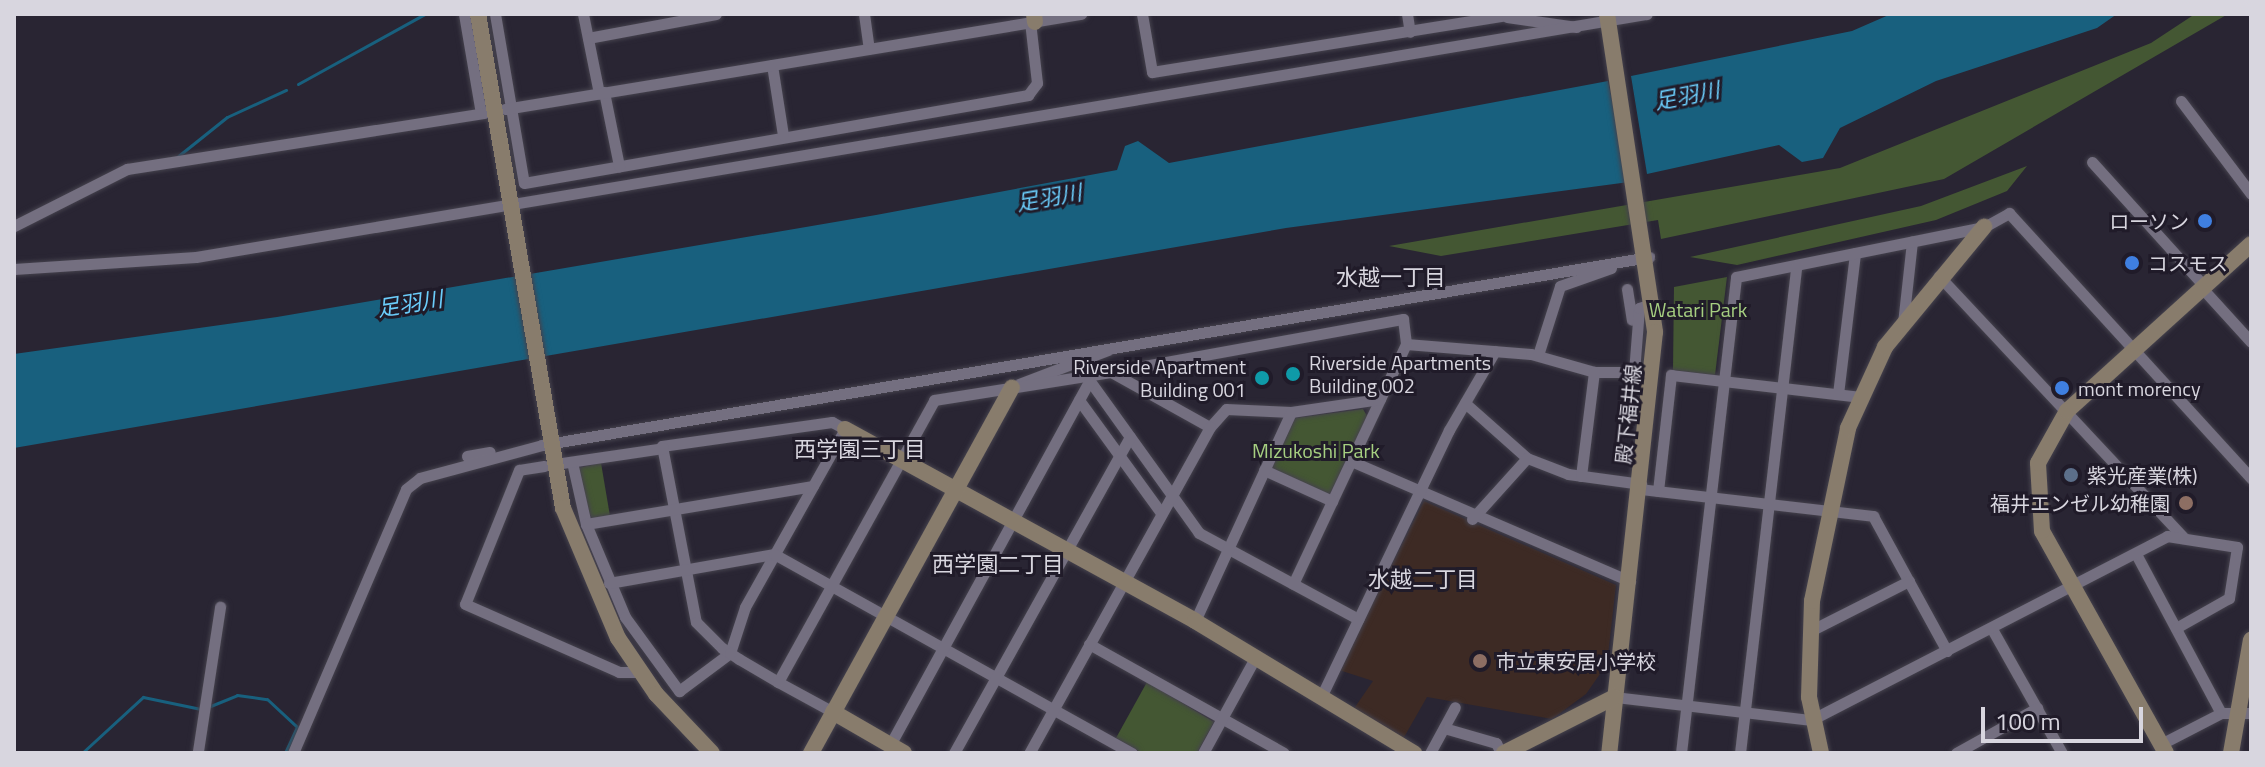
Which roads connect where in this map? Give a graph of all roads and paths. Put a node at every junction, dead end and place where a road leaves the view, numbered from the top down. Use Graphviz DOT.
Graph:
graph roads {
  1 [pos="464,14"];
  2 [pos="478,14"];
  3 [pos="495,14"];
  4 [pos="583,14"];
  5 [pos="716,14"];
  6 [pos="864,14"];
  7 [pos="1081,14"];
  8 [pos="1142,14"];
  9 [pos="1407,14"];
  10 [pos="1516,14"];
  11 [pos="1647,14"];
  12 [pos="1503,16"];
  13 [pos="1608,18"];
  14 [pos="1033,19"];
  15 [pos="1576,27"];
  16 [pos="1410,32"];
  17 [pos="588,38"];
  18 [pos="869,49"];
  19 [pos="772,65"];
  20 [pos="602,93"];
  21 [pos="2181,101"];
  22 [pos="507,108"];
  23 [pos="783,135"];
  24 [pos="2092,162"];
  25 [pos="619,166"];
  26 [pos="2251,194"];
  27 [pos="512,204"];
  28 [pos="14,226"];
  29 [pos="1984,227"];
  30 [pos="1912,241"];
  31 [pos="2251,244"];
  32 [pos="1855,253"];
  33 [pos="1649,257"];
  34 [pos="14,260"];
  35 [pos="1621,261"];
  36 [pos="1796,266"];
  37 [pos="43,268"];
  38 [pos="14,269"];
  39 [pos="1938,274"];
  40 [pos="2202,286"];
  41 [pos="1627,289"];
  42 [pos="1654,303"];
  43 [pos="1903,323"];
  44 [pos="2251,342"];
  45 [pos="1406,344"];
  46 [pos="1118,345"];
  47 [pos="2134,349"];
  48 [pos="1495,351"];
  49 [pos="1538,355"];
  50 [pos="1111,372"];
  51 [pos="1594,372"];
  52 [pos="1629,373"];
  53 [pos="1088,379"];
  54 [pos="1724,381"];
  55 [pos="1782,386"];
  56 [pos="1012,388"];
  57 [pos="1838,394"];
  58 [pos="1860,397"];
  59 [pos="1380,399"];
  60 [pos="1079,400"];
  61 [pos="1465,403"];
  62 [pos="2067,411"];
  63 [pos="1291,412"];
  64 [pos="1210,427"];
  65 [pos="845,429"];
  66 [pos="1130,437"];
  67 [pos="551,441"];
  68 [pos="663,448"];
  69 [pos="522,450"];
  70 [pos="1120,455"];
  71 [pos="467,456"];
  72 [pos="900,458"];
  73 [pos="1527,458"];
  74 [pos="1351,461"];
  75 [pos="544,466"];
  76 [pos="1264,470"];
  77 [pos="1581,476"];
  78 [pos="2251,478"];
  79 [pos="813,486"];
  80 [pos="1641,486"];
  81 [pos="956,489"];
  82 [pos="1658,491"];
  83 [pos="1171,494"];
  84 [pos="1418,494"];
  85 [pos="1710,497"];
  86 [pos="1332,501"];
  87 [pos="1769,503"];
  88 [pos="673,509"];
  89 [pos="1826,510"];
  90 [pos="1161,513"];
  91 [pos="1472,519"];
  92 [pos="1013,521"];
  93 [pos="586,524"];
  94 [pos="2184,539"];
  95 [pos="1229,548"];
  96 [pos="1068,551"];
  97 [pos="774,554"];
  98 [pos="2136,554"];
  99 [pos="683,570"];
  100 [pos="1630,581"];
  101 [pos="1909,581"];
  102 [pos="1124,582"];
  103 [pos="609,583"];
  104 [pos="829,583"];
  105 [pos="1293,584"];
  106 [pos="2071,588"];
  107 [pos="220,607"];
  108 [pos="887,615"];
  109 [pos="1358,619"];
  110 [pos="1195,621"];
  111 [pos="2176,628"];
  112 [pos="1992,629"];
  113 [pos="1810,631"];
  114 [pos="2251,640"];
  115 [pos="1089,644"];
  116 [pos="943,647"];
  117 [pos="1947,651"];
  118 [pos="730,653"];
  119 [pos="1256,656"];
  120 [pos="640,672"];
  121 [pos="996,677"];
  122 [pos="778,682"];
  123 [pos="1322,695"];
  124 [pos="1615,697"];
  125 [pos="1455,707"];
  126 [pos="1687,707"];
  127 [pos="2037,708"];
  128 [pos="1053,709"];
  129 [pos="833,712"];
  130 [pos="2237,713"];
  131 [pos="1745,714"];
  132 [pos="1222,719"];
  133 [pos="1811,720"];
  134 [pos="1444,728"];
  135 [pos="694,746"];
  136 [pos="897,749"];
  137 [pos="2164,749"];
  138 [pos="200,752"];
  139 [pos="293,753"];
  140 [pos="712,753"];
  141 [pos="811,753"];
  142 [pos="954,753"];
  143 [pos="1029,753"];
  144 [pos="1132,753"];
  145 [pos="1203,753"];
  146 [pos="1284,753"];
  147 [pos="1414,753"];
  148 [pos="1430,753"];
  149 [pos="1503,753"];
  150 [pos="1609,753"];
  151 [pos="1681,753"];
  152 [pos="1740,753"];
  153 [pos="1821,753"];
  154 [pos="1956,753"];
  155 [pos="2062,753"];
  156 [pos="2145,753"];
  157 [pos="2231,753"];
  1 -- 28 [label="street"];
  2 -- 27 [label="street"];
  3 -- 22 [label="street"];
  4 -- 17 [label="street"];
  5 -- 17 [label="street"];
  6 -- 18 [label="street"];
  7 -- 14 [label="street"];
  8 -- 16 [label="street"];
  9 -- 16 [label="street"];
  10 -- 12 [label="street"];
  11 -- 13 [label="street"];
  12 -- 15 [label="street"];
  12 -- 16 [label="street"];
  13 -- 15 [label="street"];
  13 -- 33 [label="street, 殿下福井線"];
  14 -- 18 [label="street"];
  14 -- 23 [label="street"];
  15 -- 27 [label="street"];
  17 -- 20 [label="street"];
  18 -- 19 [label="street"];
  19 -- 20 [label="street"];
  19 -- 23 [label="street"];
  20 -- 22 [label="street"];
  20 -- 25 [label="street"];
  21 -- 26 [label="street"];
  22 -- 25 [label="street"];
  23 -- 25 [label="street"];
  24 -- 40 [label="street"];
  27 -- 37 [label="street"];
  27 -- 67 [label="street"];
  29 -- 30 [label="street"];
  29 -- 39 [label="street"];
  29 -- 47 [label="street"];
  30 -- 32 [label="street"];
  30 -- 43 [label="street"];
  31 -- 40 [label="street"];
  32 -- 36 [label="street"];
  32 -- 57 [label="street"];
  33 -- 35 [label="street"];
  33 -- 42 [label="street, 殿下福井線"];
  34 -- 37 [label="street"];
  35 -- 46 [label="street"];
  35 -- 49 [label="street"];
  36 -- 54 [label="street"];
  36 -- 55 [label="street"];
  37 -- 38 [label="street"];
  39 -- 43 [label="street"];
  39 -- 62 [label="street"];
  40 -- 44 [label="street"];
  40 -- 47 [label="street"];
  41 -- 52 [label="street"];
  42 -- 52 [label="street"];
  42 -- 80 [label="street, 殿下福井線"];
  43 -- 58 [label="street"];
  45 -- 48 [label="street"];
  45 -- 50 [label="street"];
  45 -- 59 [label="street"];
  46 -- 56 [label="street"];
  46 -- 67 [label="street"];
  47 -- 62 [label="street"];
  47 -- 78 [label="street"];
  48 -- 49 [label="street"];
  48 -- 61 [label="street"];
  49 -- 51 [label="street"];
  50 -- 53 [label="street"];
  50 -- 64 [label="street"];
  51 -- 52 [label="street"];
  51 -- 77 [label="street"];
  53 -- 56 [label="street"];
  53 -- 60 [label="street"];
  53 -- 66 [label="street"];
  54 -- 55 [label="street"];
  54 -- 82 [label="street"];
  54 -- 85 [label="street"];
  55 -- 57 [label="street"];
  55 -- 87 [label="street"];
  56 -- 72 [label="street"];
  56 -- 81 [label="street"];
  57 -- 58 [label="street"];
  58 -- 89 [label="street"];
  59 -- 63 [label="street"];
  59 -- 74 [label="street"];
  60 -- 70 [label="street"];
  60 -- 92 [label="street"];
  61 -- 73 [label="street"];
  61 -- 84 [label="street"];
  62 -- 94 [label="street"];
  62 -- 106 [label="street"];
  63 -- 64 [label="street"];
  63 -- 76 [label="street"];
  64 -- 83 [label="street"];
  65 -- 68 [label="street"];
  65 -- 72 [label="street"];
  65 -- 79 [label="street"];
  66 -- 70 [label="street"];
  66 -- 83 [label="street"];
  67 -- 69 [label="street"];
  67 -- 120 [label="street"];
  68 -- 88 [label="street"];
  68 -- 93 [label="street"];
  69 -- 71 [label="street"];
  69 -- 139 [label="street"];
  70 -- 90 [label="street"];
  70 -- 96 [label="street"];
  72 -- 81 [label="street"];
  72 -- 104 [label="street"];
  73 -- 77 [label="street"];
  73 -- 91 [label="street"];
  74 -- 84 [label="street"];
  74 -- 86 [label="street"];
  75 -- 120 [label="street"];
  76 -- 86 [label="street"];
  76 -- 95 [label="street"];
  77 -- 80 [label="street"];
  79 -- 88 [label="street"];
  79 -- 97 [label="street"];
  80 -- 82 [label="street"];
  80 -- 100 [label="street, 殿下福井線"];
  81 -- 92 [label="street"];
  81 -- 108 [label="street"];
  82 -- 85 [label="street"];
  83 -- 90 [label="street"];
  83 -- 95 [label="street"];
  84 -- 91 [label="street"];
  84 -- 109 [label="street"];
  85 -- 87 [label="street"];
  85 -- 126 [label="street"];
  86 -- 105 [label="street"];
  87 -- 89 [label="street"];
  87 -- 131 [label="street"];
  88 -- 93 [label="street"];
  88 -- 99 [label="street"];
  89 -- 101 [label="street"];
  89 -- 113 [label="street"];
  90 -- 102 [label="street"];
  91 -- 100 [label="street"];
  92 -- 96 [label="street"];
  92 -- 116 [label="street"];
  93 -- 103 [label="street"];
  94 -- 98 [label="street"];
  94 -- 111 [label="street"];
  95 -- 105 [label="street"];
  95 -- 110 [label="street"];
  96 -- 102 [label="street"];
  96 -- 121 [label="street"];
  97 -- 99 [label="street"];
  97 -- 104 [label="street"];
  97 -- 118 [label="street"];
  98 -- 106 [label="street"];
  98 -- 111 [label="street"];
  99 -- 103 [label="street"];
  99 -- 118 [label="street"];
  100 -- 124 [label="street, 殿下福井線"];
  101 -- 113 [label="street"];
  101 -- 117 [label="street"];
  102 -- 110 [label="street"];
  102 -- 115 [label="street"];
  103 -- 118 [label="street"];
  104 -- 108 [label="street"];
  104 -- 122 [label="street"];
  105 -- 109 [label="street"];
  106 -- 112 [label="street"];
  106 -- 137 [label="street"];
  107 -- 138 [label="street"];
  108 -- 116 [label="street"];
  108 -- 129 [label="street"];
  109 -- 123 [label="street"];
  110 -- 119 [label="street"];
  111 -- 130 [label="street"];
  112 -- 117 [label="street"];
  112 -- 127 [label="street"];
  113 -- 133 [label="street"];
  114 -- 130 [label="street"];
  115 -- 128 [label="street"];
  115 -- 132 [label="street"];
  116 -- 121 [label="street"];
  116 -- 136 [label="street"];
  117 -- 133 [label="street"];
  118 -- 122 [label="street"];
  119 -- 123 [label="street"];
  119 -- 132 [label="street"];
  120 -- 135 [label="street"];
  121 -- 128 [label="street"];
  121 -- 142 [label="street"];
  122 -- 129 [label="street"];
  123 -- 147 [label="street"];
  124 -- 126 [label="street"];
  124 -- 149 [label="street"];
  124 -- 150 [label="street, 殿下福井線"];
  125 -- 134 [label="street"];
  126 -- 131 [label="street"];
  126 -- 151 [label="street"];
  127 -- 154 [label="street"];
  127 -- 155 [label="street"];
  128 -- 143 [label="street"];
  128 -- 144 [label="street"];
  129 -- 136 [label="street"];
  129 -- 141 [label="street"];
  130 -- 137 [label="street"];
  130 -- 157 [label="street"];
  131 -- 133 [label="street"];
  131 -- 152 [label="street"];
  132 -- 145 [label="street"];
  132 -- 146 [label="street"];
  133 -- 153 [label="street"];
  134 -- 148 [label="street"];
  134 -- 149 [label="street"];
  135 -- 140 [label="street"];
  137 -- 156 [label="street"];
}
